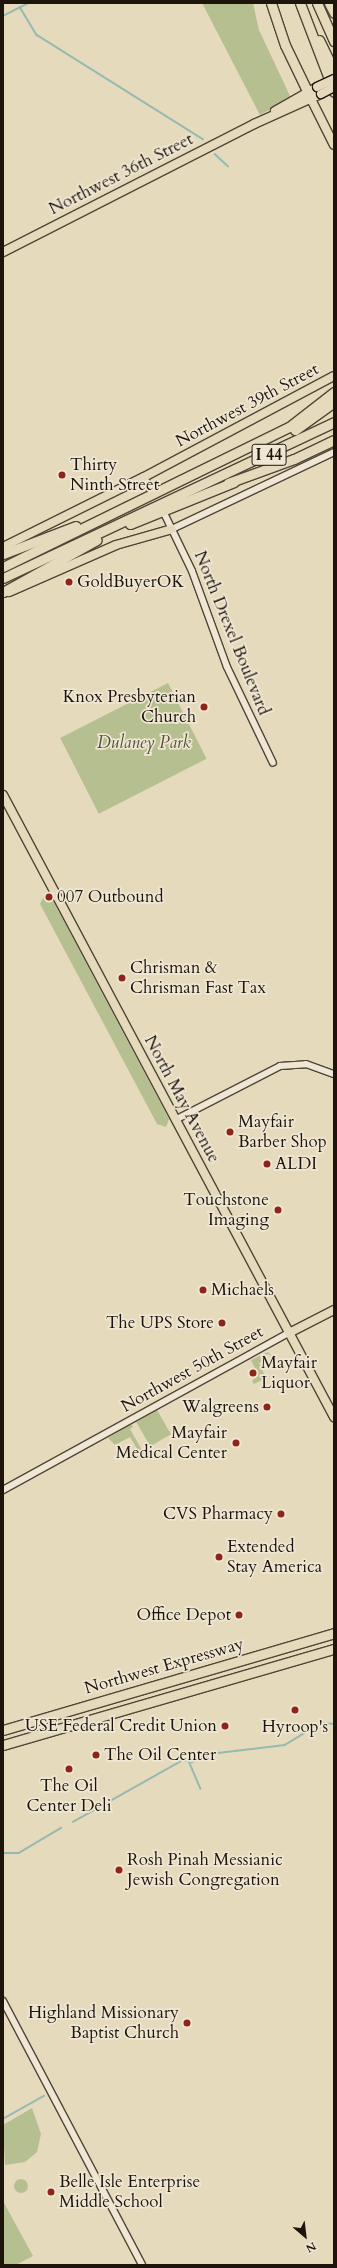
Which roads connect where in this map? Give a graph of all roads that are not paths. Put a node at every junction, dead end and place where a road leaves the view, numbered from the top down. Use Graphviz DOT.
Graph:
graph roads {
  1 [pos="271,3"];
  2 [pos="300,3"];
  3 [pos="317,3"];
  4 [pos="329,3"];
  5 [pos="334,13"];
  6 [pos="334,41"];
  7 [pos="334,71"];
  8 [pos="334,78"];
  9 [pos="334,87"];
  10 [pos="319,90"];
  11 [pos="334,92"];
  12 [pos="308,96"];
  13 [pos="334,145"];
  14 [pos="3,252"];
  15 [pos="334,376"];
  16 [pos="334,392"];
  17 [pos="334,402"];
  18 [pos="334,422"];
  19 [pos="334,440"];
  20 [pos="334,452"];
  21 [pos="220,463"];
  22 [pos="144,477"];
  23 [pos="234,482"];
  24 [pos="150,489"];
  25 [pos="164,502"];
  26 [pos="164,513"];
  27 [pos="108,516"];
  28 [pos="172,529"];
  29 [pos="3,547"];
  30 [pos="3,554"];
  31 [pos="3,567"];
  32 [pos="3,578"];
  33 [pos="3,593"];
  34 [pos="273,763"];
  35 [pos="3,795"];
  36 [pos="334,1074"];
  37 [pos="176,1120"];
  38 [pos="334,1310"];
  39 [pos="289,1333"];
  40 [pos="334,1417"];
  41 [pos="3,1490"];
  42 [pos="334,1626"];
  43 [pos="334,1633"];
  44 [pos="310,1640"];
  45 [pos="334,1649"];
  46 [pos="323,1652"];
  47 [pos="334,1654"];
  48 [pos="34,1721"];
  49 [pos="3,1730"];
  50 [pos="22,1739"];
  51 [pos="3,1745"];
  52 [pos="3,2000"];
  53 [pos="142,2265"];
  1 -- 12 [label="highway"];
  2 -- 7 [label="highway"];
  2 -- 11 [label="highway"];
  3 -- 6 [label="highway"];
  4 -- 5 [label="highway"];
  8 -- 10 [label="main road, Northwest 36th Street, bridge"];
  9 -- 10 [label="main road, Northwest 36th Street, bridge"];
  10 -- 12 [label="main road, Northwest 36th Street"];
  12 -- 13 [label="main road"];
  12 -- 14 [label="main road, Northwest 36th Street"];
  15 -- 22 [label="main road, Northwest 39th Street"];
  16 -- 21 [label="highway, I 44"];
  17 -- 21 [label="highway"];
  18 -- 25 [label="highway, I 44"];
  19 -- 23 [label="highway"];
  20 -- 28 [label="street"];
  21 -- 27 [label="highway"];
  22 -- 24 [label="street"];
  22 -- 29 [label="main road, Northwest 39th Street"];
  23 -- 25 [label="highway"];
  23 -- 33 [label="highway"];
  25 -- 32 [label="highway, I 44"];
  26 -- 28 [label="street, North Drexel Boulevard"];
  27 -- 30 [label="highway"];
  27 -- 31 [label="highway"];
  28 -- 33 [label="main road"];
  28 -- 34 [label="street, North Drexel Boulevard"];
  35 -- 37 [label="main road, North May Avenue"];
  36 -- 37 [label="street"];
  37 -- 39 [label="main road, North May Avenue"];
  38 -- 39 [label="main road, Northwest 50th Street"];
  39 -- 40 [label="main road, North May Avenue"];
  39 -- 41 [label="street, Northwest 50th Street"];
  42 -- 44 [label="highway"];
  43 -- 44 [label="highway, Northwest Expressway"];
  44 -- 48 [label="highway, Northwest Expressway"];
  45 -- 46 [label="highway, Northwest Expressway"];
  46 -- 47 [label="highway"];
  46 -- 50 [label="highway, Northwest Expressway"];
  48 -- 49 [label="highway, Northwest Expressway"];
  48 -- 50 [label="highway"];
  50 -- 51 [label="highway, Northwest Expressway"];
  52 -- 53 [label="street"];
}
